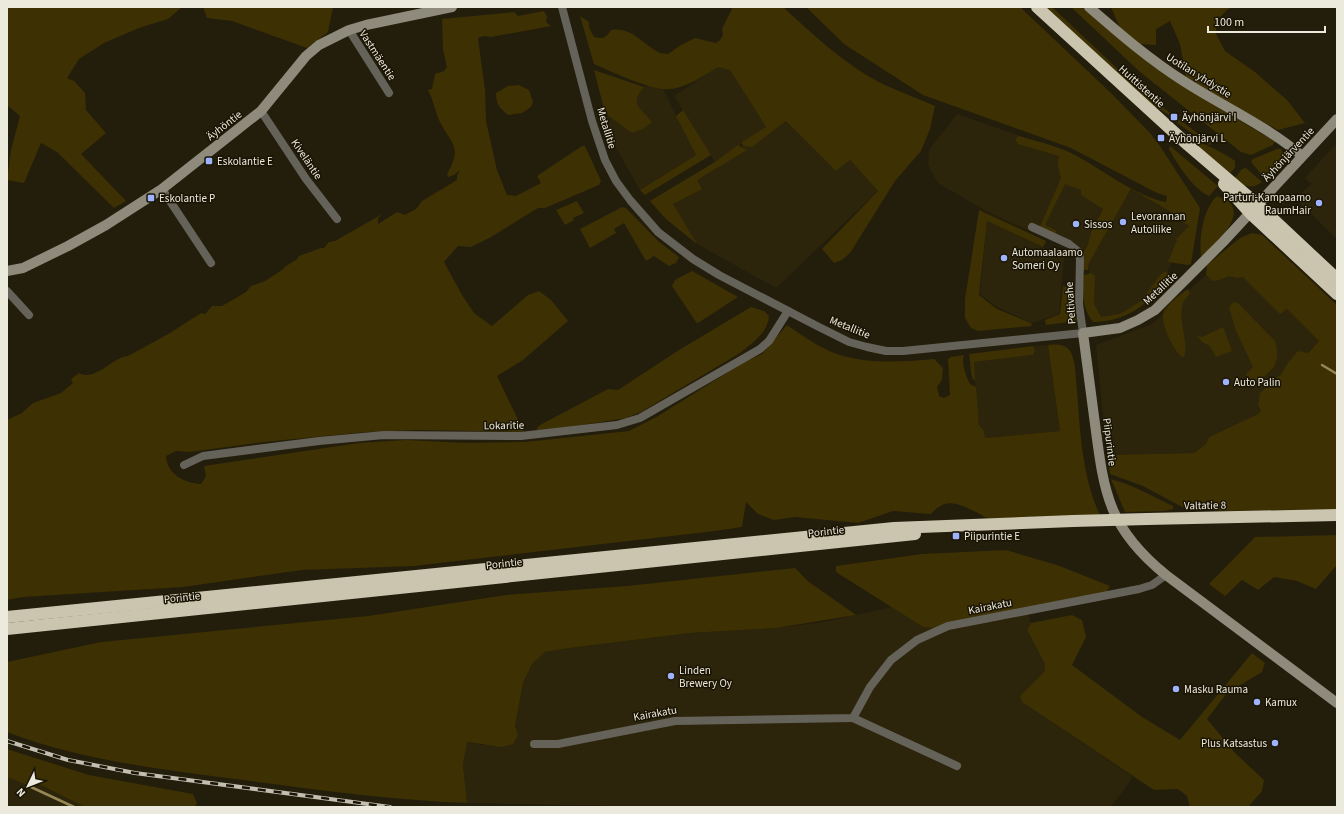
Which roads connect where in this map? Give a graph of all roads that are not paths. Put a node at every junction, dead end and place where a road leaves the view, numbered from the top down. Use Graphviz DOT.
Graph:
graph roads {
  1 [pos="452,7"];
  2 [pos="562,7"];
  3 [pos="1037,7"];
  4 [pos="1089,7"];
  5 [pos="349,30"];
  6 [pos="389,93"];
  7 [pos="260,111"];
  8 [pos="1337,119"];
  9 [pos="1302,156"];
  10 [pos="162,189"];
  11 [pos="1254,208"];
  12 [pos="337,219"];
  13 [pos="1032,227"];
  14 [pos="211,263"];
  15 [pos="7,271"];
  16 [pos="1337,279"];
  17 [pos="7,291"];
  18 [pos="1337,294"];
  19 [pos="788,311"];
  20 [pos="29,315"];
  21 [pos="1083,333"];
  22 [pos="184,465"];
  23 [pos="1337,515"];
  24 [pos="1073,521"];
  25 [pos="1003,524"];
  26 [pos="1166,575"];
  27 [pos="7,617"];
  28 [pos="7,629"];
  29 [pos="1337,703"];
  30 [pos="853,718"];
  31 [pos="534,744"];
  32 [pos="957,766"];
  1 -- 5 [label="main road, Äyhöntie"];
  2 -- 19 [label="street, Metallitie"];
  3 -- 11 [label="highway, Huittistentie"];
  4 -- 9 [label="main road, Uotilan yhdystie"];
  5 -- 6 [label="street, Vastmäentie"];
  5 -- 7 [label="main road, Äyhöntie"];
  7 -- 10 [label="main road, Äyhöntie"];
  7 -- 12 [label="street, Kiveläntie"];
  8 -- 9 [label="main road, Äyhönjärventie"];
  9 -- 11 [label="main road, Äyhönjärventie"];
  10 -- 14 [label="street"];
  10 -- 15 [label="main road, Äyhöntie"];
  11 -- 16 [label="highway, Huittistentie"];
  11 -- 18 [label="highway, Huittistentie"];
  11 -- 21 [label="main road, Metallitie"];
  13 -- 21 [label="street, Peltivahe"];
  17 -- 20 [label="street"];
  19 -- 21 [label="street, Metallitie"];
  19 -- 22 [label="street, Lokaritie"];
  21 -- 26 [label="main road, Piipurintie"];
  23 -- 24 [label="highway, Valtatie 8, bridge"];
  24 -- 25 [label="highway, Porintie"];
  25 -- 27 [label="highway, Porintie"];
  25 -- 28 [label="highway, Porintie"];
  26 -- 29 [label="main road"];
  26 -- 30 [label="street, Kairakatu"];
  30 -- 31 [label="street, Kairakatu"];
  30 -- 32 [label="street, Kairakatu"];
}
